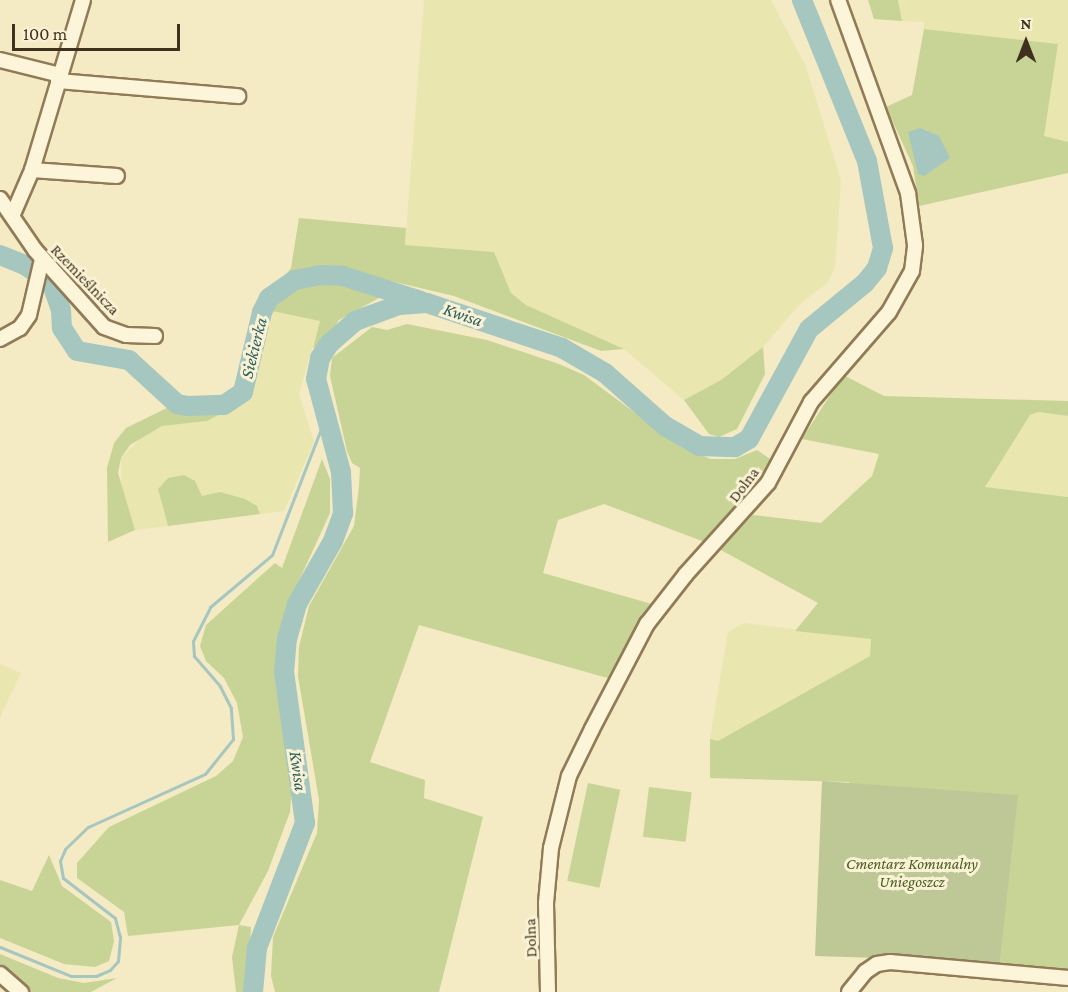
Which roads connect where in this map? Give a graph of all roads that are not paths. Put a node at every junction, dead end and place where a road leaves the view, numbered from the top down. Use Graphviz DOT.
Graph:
graph roads {
  1 [pos="83,0"];
  2 [pos="838,0"];
  3 [pos="0,60"];
  4 [pos="59,78"];
  5 [pos="238,96"];
  6 [pos="32,170"];
  7 [pos="117,176"];
  8 [pos="0,199"];
  9 [pos="12,214"];
  10 [pos="40,263"];
  11 [pos="155,336"];
  12 [pos="0,339"];
  13 [pos="0,974"];
  14 [pos="1068,978"];
  15 [pos="21,992"];
  16 [pos="548,992"];
  17 [pos="849,992"];
  1 -- 4 [label="street"];
  2 -- 16 [label="street, Dolna"];
  3 -- 4 [label="street"];
  4 -- 5 [label="street"];
  4 -- 6 [label="street"];
  6 -- 7 [label="street"];
  6 -- 9 [label="street"];
  8 -- 9 [label="street, Rzemieślnicza"];
  9 -- 10 [label="street, Rzemieślnicza"];
  10 -- 11 [label="street, Rzemieślnicza"];
  10 -- 12 [label="street"];
  13 -- 15 [label="street"];
  14 -- 17 [label="street"];
}
